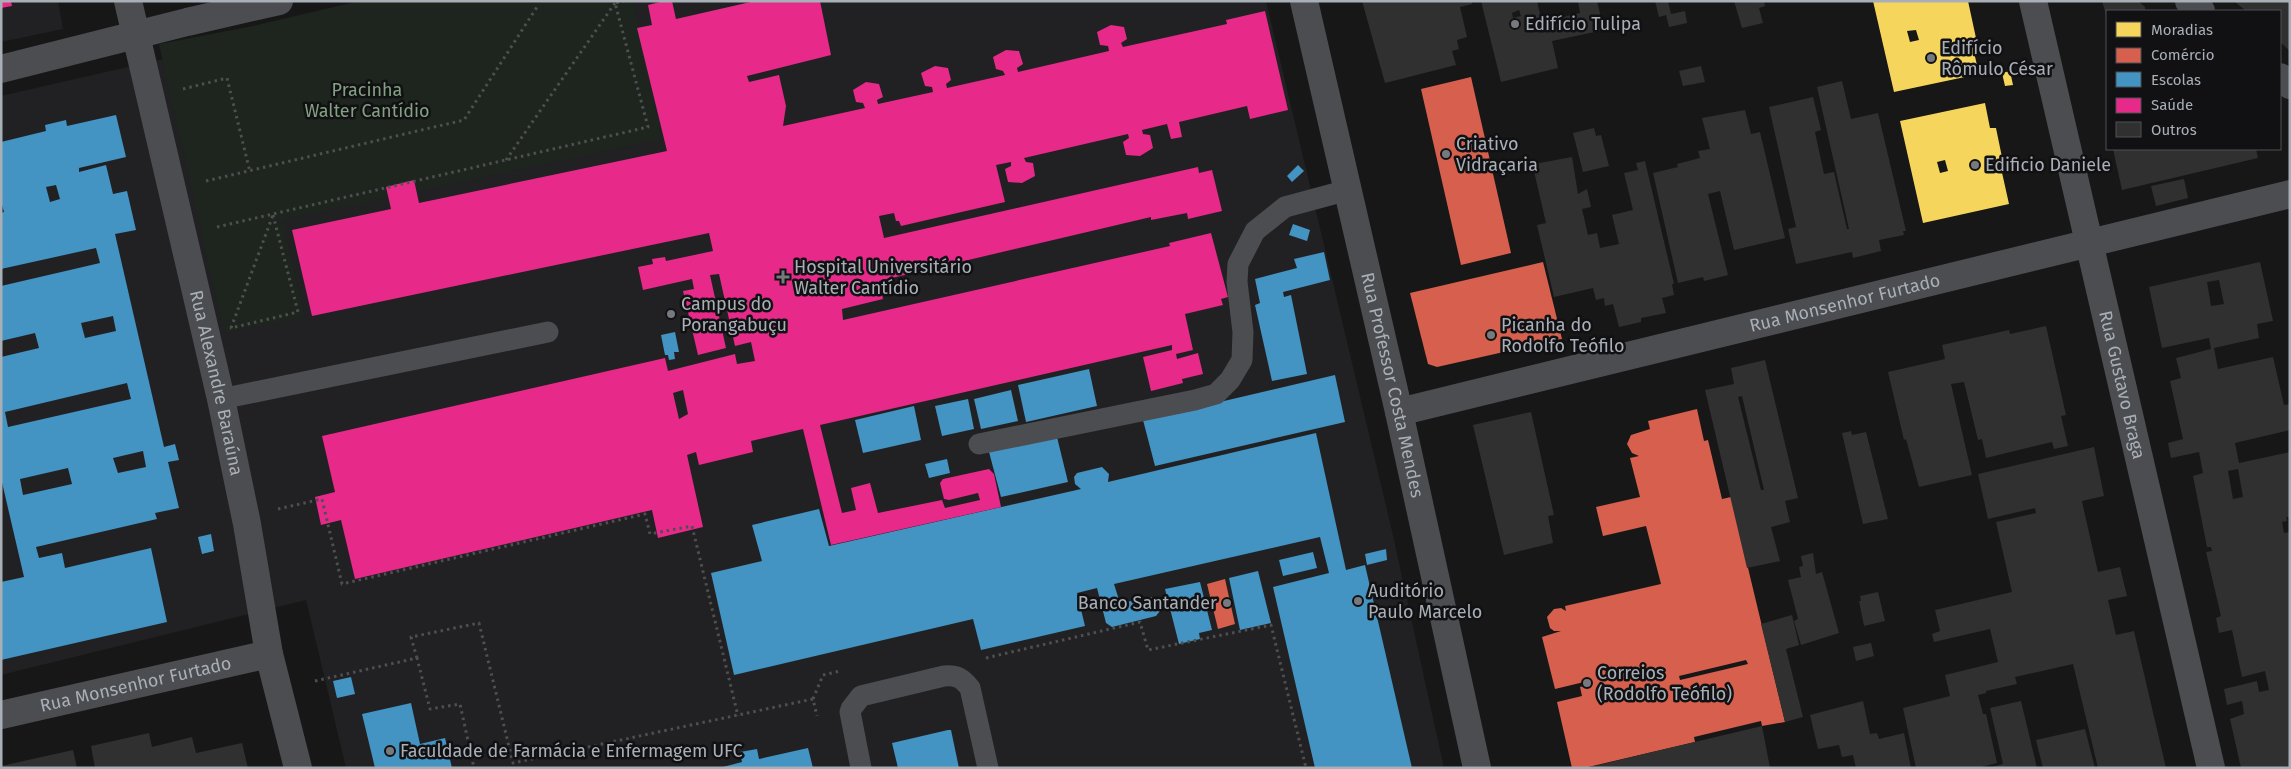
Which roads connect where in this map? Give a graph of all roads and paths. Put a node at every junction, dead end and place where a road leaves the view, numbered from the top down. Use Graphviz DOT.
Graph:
graph roads {
  1 [pos="128,1"];
  2 [pos="279,1"];
  3 [pos="624,1"];
  4 [pos="1304,1"];
  5 [pos="2034,1"];
  6 [pos="2189,1"];
  7 [pos="615,3"];
  8 [pos="537,7"];
  9 [pos="2200,10"];
  10 [pos="136,36"];
  11 [pos="1,69"];
  12 [pos="151,97"];
  13 [pos="506,160"];
  14 [pos="250,172"];
  15 [pos="199,183"];
  16 [pos="1348,190"];
  17 [pos="2290,194"];
  18 [pos="273,215"];
  19 [pos="183,234"];
  20 [pos="2091,244"];
  21 [pos="548,332"];
  22 [pos="221,399"];
  23 [pos="1399,412"];
  24 [pos="980,444"];
  25 [pos="278,516"];
  26 [pos="269,654"];
  27 [pos="417,658"];
  28 [pos="980,659"];
  29 [pos="842,671"];
  30 [pos="315,681"];
  31 [pos="813,699"];
  32 [pos="1,715"];
  33 [pos="738,716"];
  34 [pos="818,718"];
  35 [pos="298,768"];
  36 [pos="474,768"];
  37 [pos="861,768"];
  38 [pos="988,768"];
  39 [pos="1306,768"];
  40 [pos="1477,768"];
  41 [pos="2211,768"];
  1 -- 10 [label="street, Rua Alexandre Baraúna"];
  2 -- 10 [label="street"];
  3 -- 7 [label="path"];
  4 -- 16 [label="street, Rua Professor Costa Mendes"];
  5 -- 20 [label="street, Rua Gustavo Braga"];
  6 -- 9 [label="street"];
  7 -- 13 [label="path"];
  7 -- 13 [label="path"];
  8 -- 14 [label="path"];
  10 -- 11 [label="street"];
  10 -- 12 [label="street, Rua Alexandre Baraúna"];
  12 -- 14 [label="path"];
  12 -- 19 [label="street, Rua Alexandre Baraúna"];
  13 -- 18 [label="path"];
  14 -- 15 [label="path"];
  16 -- 23 [label="street, Rua Professor Costa Mendes"];
  16 -- 24 [label="lane"];
  17 -- 20 [label="street, Rua Monsenhor Furtado"];
  18 -- 18 [label="path"];
  18 -- 19 [label="path"];
  19 -- 22 [label="street, Rua Alexandre Baraúna"];
  20 -- 23 [label="street, Rua Monsenhor Furtado"];
  20 -- 41 [label="street, Rua Gustavo Braga"];
  21 -- 22 [label="lane"];
  22 -- 26 [label="street, Rua Alexandre Baraúna"];
  23 -- 40 [label="street, Rua Professor Costa Mendes"];
  25 -- 33 [label="path"];
  26 -- 32 [label="street, Rua Monsenhor Furtado"];
  26 -- 35 [label="street, Rua Alexandre Baraúna"];
  27 -- 30 [label="path"];
  27 -- 33 [label="path"];
  27 -- 36 [label="path"];
  28 -- 39 [label="path"];
  29 -- 31 [label="path"];
  31 -- 33 [label="path"];
  31 -- 34 [label="path"];
  37 -- 38 [label="lane"];
}
